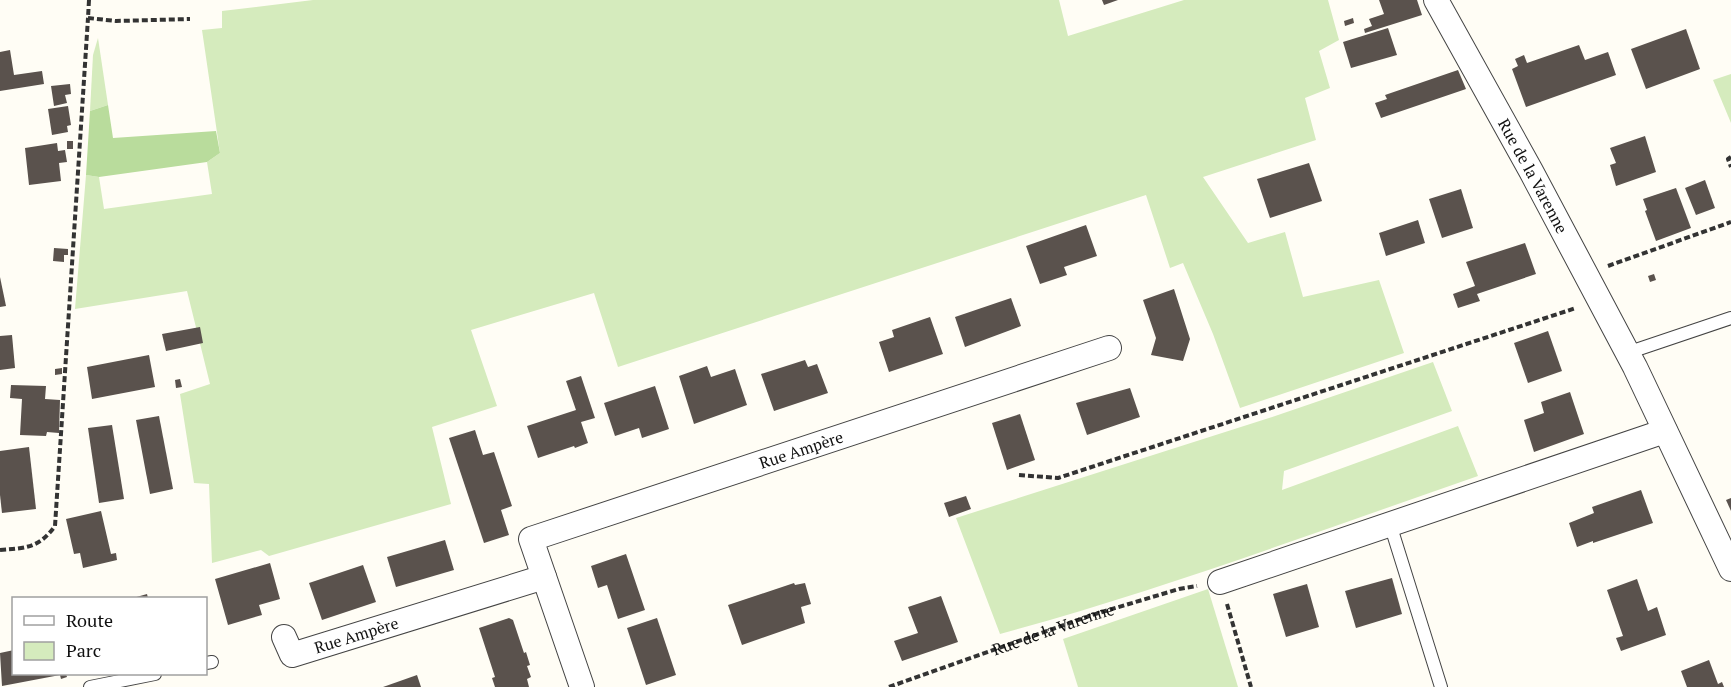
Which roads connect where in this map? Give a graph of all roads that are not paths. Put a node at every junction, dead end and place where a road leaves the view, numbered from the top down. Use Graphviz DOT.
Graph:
graph roads {
  1 [pos="1445,2"];
  2 [pos="1731,318"];
  3 [pos="1109,348"];
  4 [pos="1627,353"];
  5 [pos="1665,431"];
  6 [pos="1390,524"];
  7 [pos="1731,569"];
  8 [pos="544,577"];
  9 [pos="1220,582"];
  10 [pos="284,637"];
  11 [pos="150,675"];
  12 [pos="90,687"];
  13 [pos="582,687"];
  14 [pos="1441,687"];
  1 -- 4 [label="street, Rue de la Varenne"];
  2 -- 4 [label="lane"];
  3 -- 8 [label="street, Rue Ampère"];
  4 -- 5 [label="street, Rue de la Varenne"];
  5 -- 6 [label="street"];
  5 -- 7 [label="street, Rue de la Varenne"];
  6 -- 9 [label="street"];
  6 -- 14 [label="lane"];
  8 -- 10 [label="street, Rue Ampère"];
  8 -- 13 [label="street, Rue Ampère"];
  11 -- 12 [label="lane"];
}
